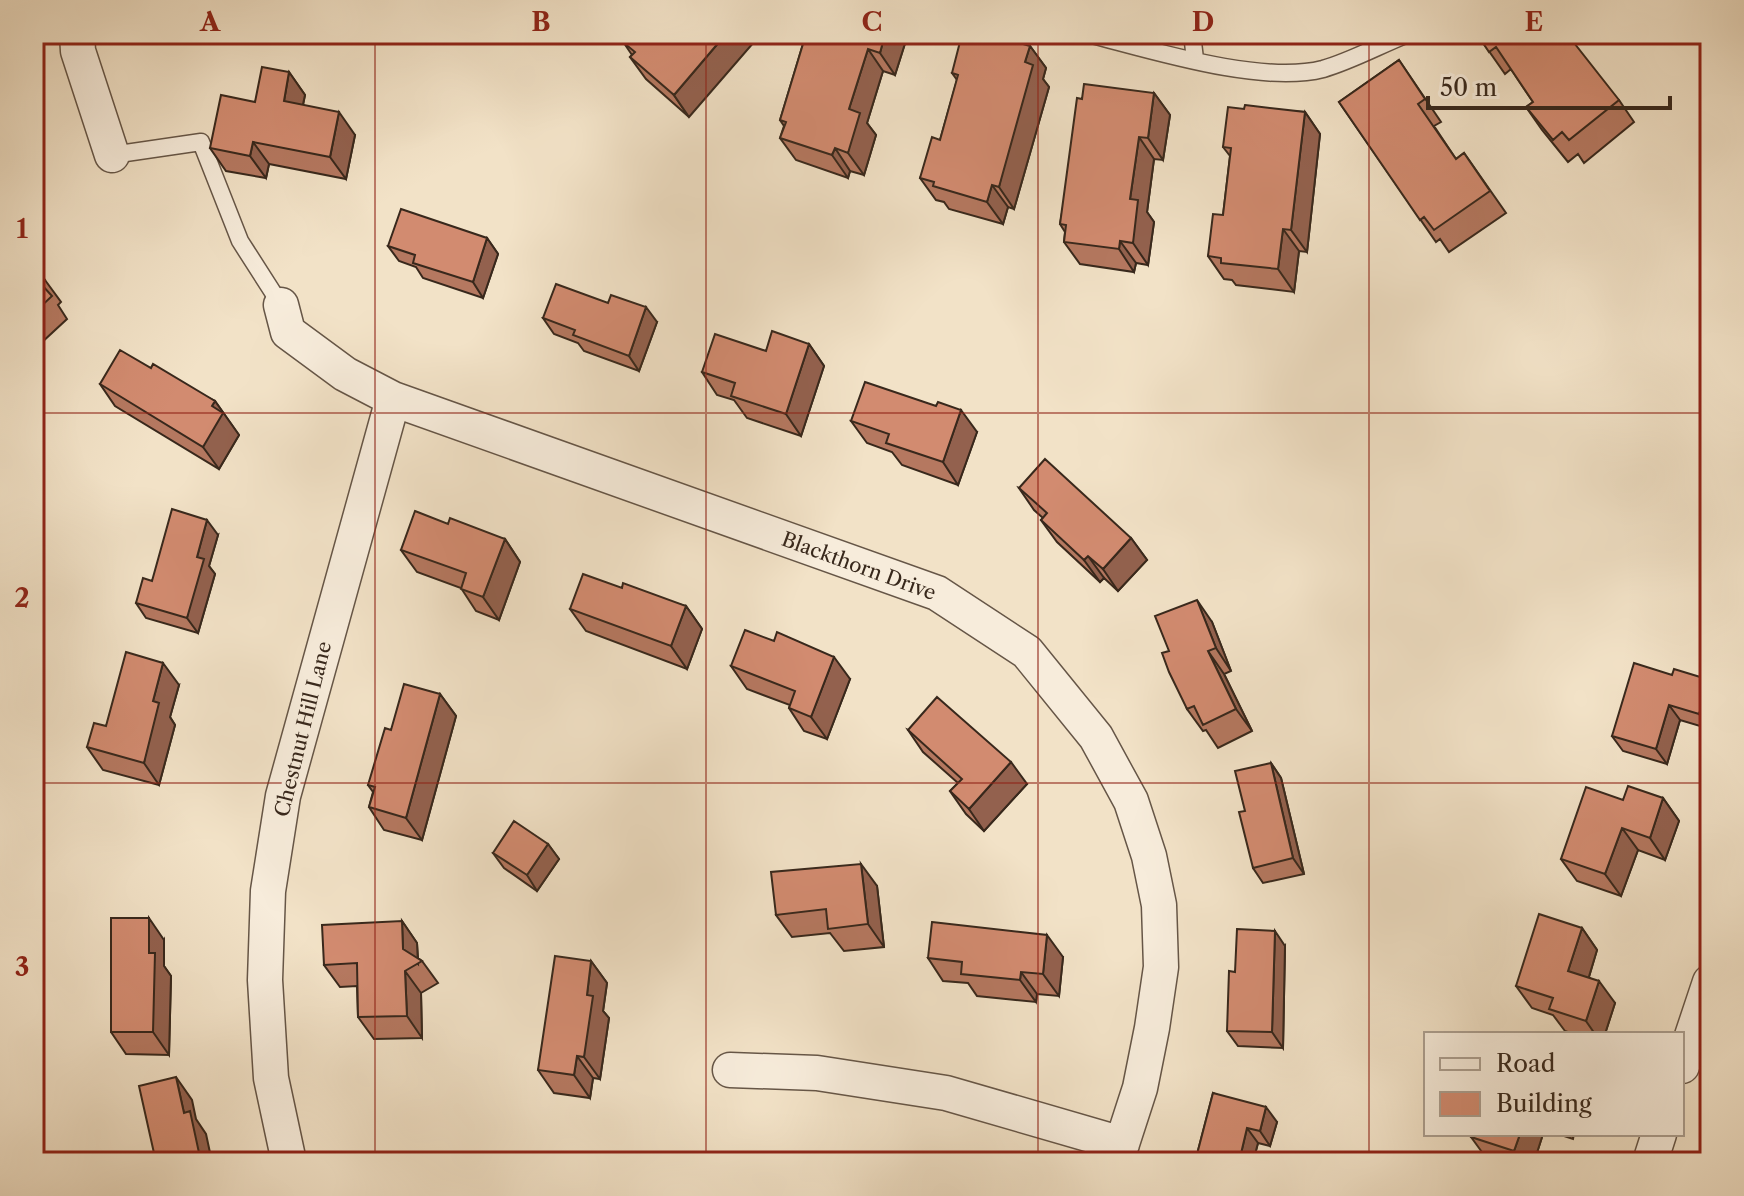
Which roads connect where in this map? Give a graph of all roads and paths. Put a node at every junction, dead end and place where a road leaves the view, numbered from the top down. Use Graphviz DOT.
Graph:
graph roads {
  1 [pos="77,34"];
  2 [pos="1088,34"];
  3 [pos="1192,34"];
  4 [pos="1408,34"];
  5 [pos="1195,59"];
  6 [pos="112,155"];
  7 [pos="281,305"];
  8 [pos="393,399"];
  9 [pos="1710,982"];
  10 [pos="1684,1060"];
  11 [pos="730,1070"];
  12 [pos="1658,1136"];
  13 [pos="1119,1153"];
  14 [pos="289,1162"];
  15 [pos="1650,1162"];
  1 -- 6 [label="street"];
  2 -- 5 [label="lane"];
  3 -- 5 [label="lane"];
  4 -- 5 [label="lane"];
  6 -- 7 [label="lane"];
  7 -- 8 [label="street, Blackthorn Drive"];
  8 -- 13 [label="street, Blackthorn Drive"];
  8 -- 14 [label="street, Chestnut Hill Lane"];
  9 -- 10 [label="street"];
  11 -- 13 [label="street"];
  12 -- 15 [label="street"];
}
